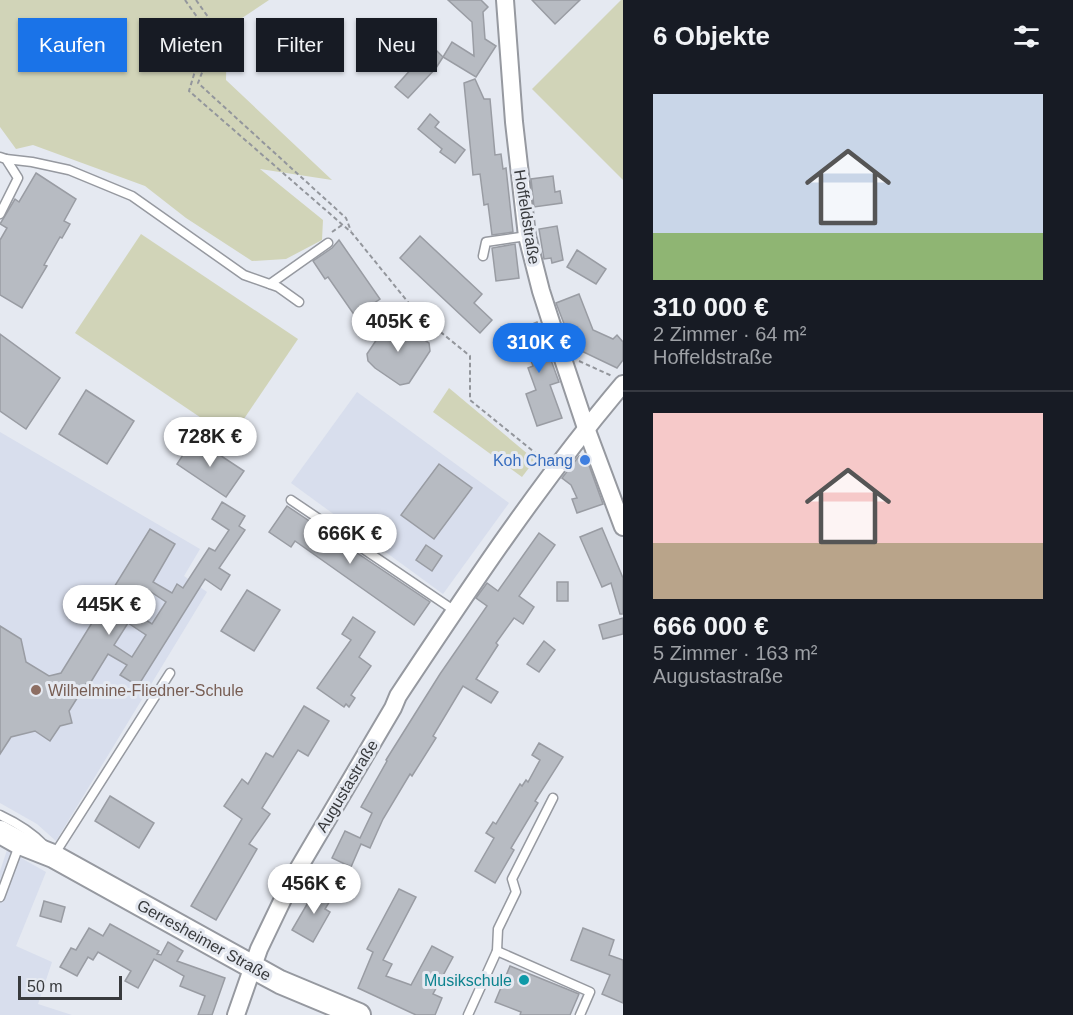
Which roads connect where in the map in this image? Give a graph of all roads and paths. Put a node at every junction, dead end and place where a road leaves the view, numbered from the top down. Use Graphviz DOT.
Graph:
graph roads {
  1 [pos="185,0"];
  2 [pos="196,0"];
  3 [pos="505,0"];
  4 [pos="3,158"];
  5 [pos="290,167"];
  6 [pos="284,174"];
  7 [pos="307,183"];
  8 [pos="302,189"];
  9 [pos="0,214"];
  10 [pos="352,233"];
  11 [pos="527,236"];
  12 [pos="327,243"];
  13 [pos="483,256"];
  14 [pos="270,284"];
  15 [pos="299,302"];
  16 [pos="561,353"];
  17 [pos="621,385"];
  18 [pos="586,428"];
  19 [pos="546,461"];
  20 [pos="291,500"];
  21 [pos="623,527"];
  22 [pos="455,611"];
  23 [pos="170,673"];
  24 [pos="553,798"];
  25 [pos="0,815"];
  26 [pos="10,838"];
  27 [pos="53,856"];
  28 [pos="0,897"];
  29 [pos="497,951"];
  30 [pos="252,968"];
  31 [pos="237,1015"];
  32 [pos="359,1015"];
  33 [pos="468,1015"];
  34 [pos="580,1015"];
  1 -- 6 [label="path"];
  2 -- 5 [label="path"];
  3 -- 11 [label="street, Hoffeldstraße"];
  4 -- 9 [label="lane"];
  4 -- 14 [label="lane"];
  5 -- 6 [label="path"];
  5 -- 7 [label="path"];
  6 -- 8 [label="path"];
  7 -- 8 [label="path"];
  7 -- 10 [label="path"];
  8 -- 10 [label="path"];
  10 -- 19 [label="path"];
  11 -- 13 [label="lane"];
  11 -- 16 [label="street, Hoffeldstraße"];
  12 -- 14 [label="lane"];
  14 -- 15 [label="lane"];
  16 -- 17 [label="path"];
  16 -- 18 [label="street, Hoffeldstraße"];
  17 -- 18 [label="street, Augustastraße"];
  18 -- 21 [label="street, Hoffeldstraße"];
  18 -- 22 [label="street, Augustastraße"];
  20 -- 22 [label="lane"];
  22 -- 30 [label="street, Augustastraße"];
  23 -- 27 [label="lane"];
  24 -- 29 [label="lane"];
  25 -- 27 [label="lane, Gerresheimer Straße"];
  26 -- 27 [label="street, Gerresheimer Straße"];
  26 -- 28 [label="lane"];
  27 -- 30 [label="street, Gerresheimer Straße"];
  29 -- 33 [label="lane"];
  29 -- 34 [label="lane"];
  30 -- 31 [label="street, Augustastraße"];
  30 -- 32 [label="street, Gerresheimer Straße"];
}
